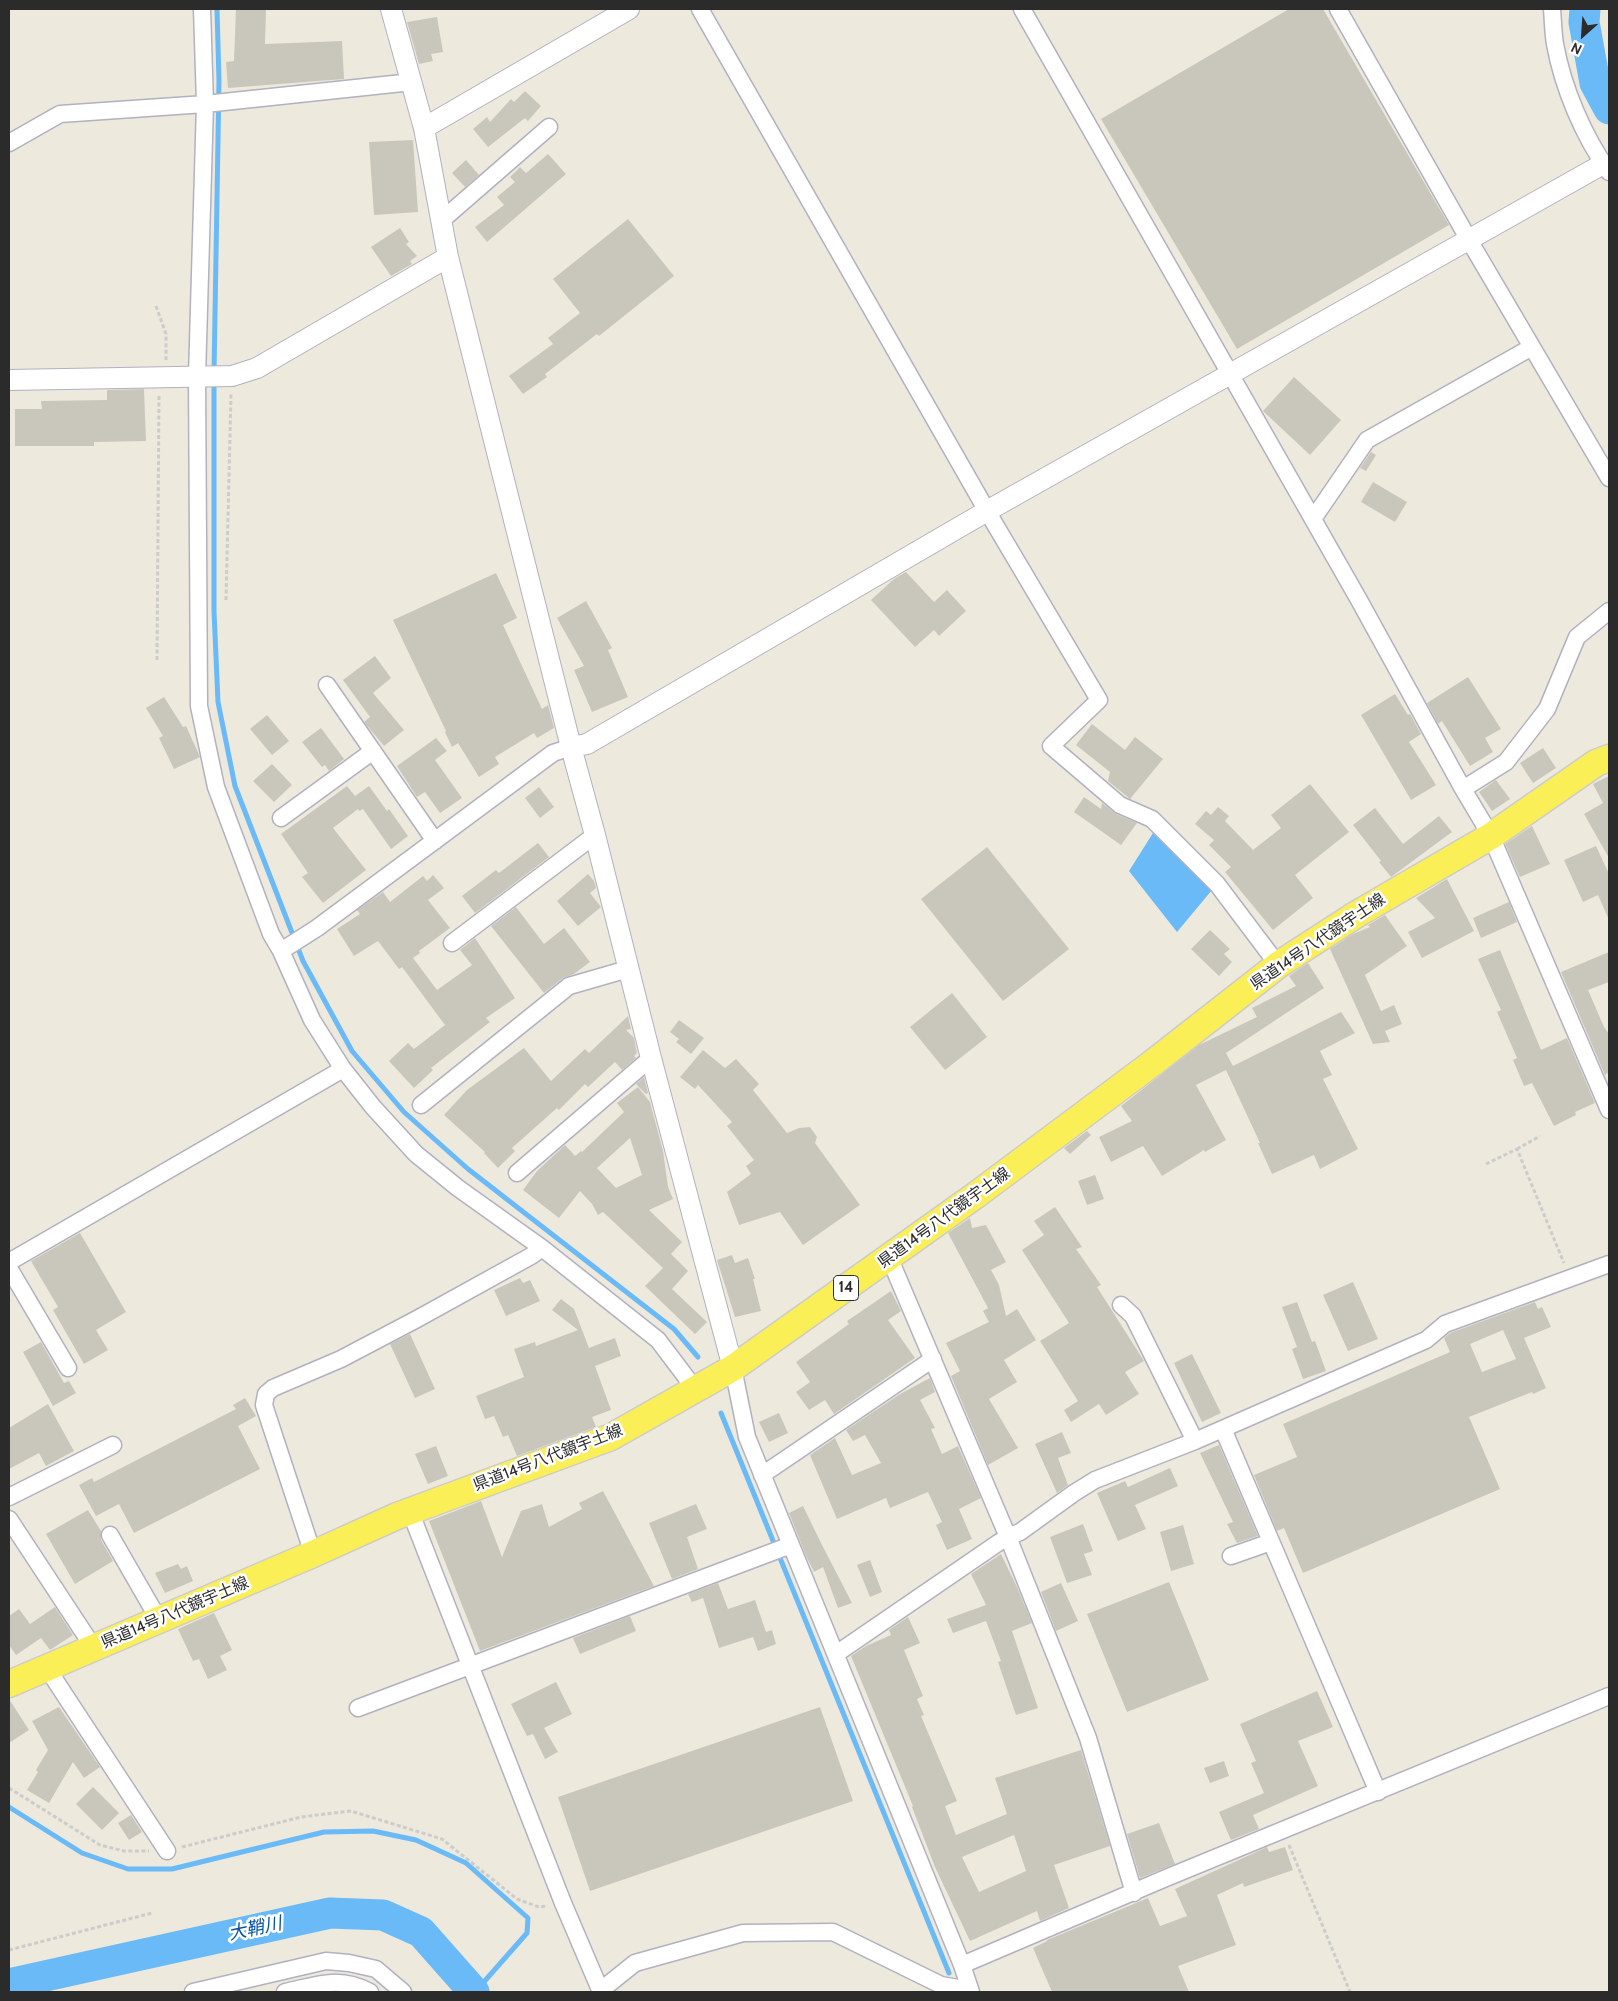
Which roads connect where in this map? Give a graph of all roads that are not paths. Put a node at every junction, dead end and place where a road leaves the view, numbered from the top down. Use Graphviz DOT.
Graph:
graph roads {
  1 [pos="202,9"];
  2 [pos="391,9"];
  3 [pos="629,9"];
  4 [pos="700,9"];
  5 [pos="1022,9"];
  6 [pos="1338,9"];
  7 [pos="1552,9"];
  8 [pos="412,82"];
  9 [pos="206,104"];
  10 [pos="549,127"];
  11 [pos="424,128"];
  12 [pos="9,143"];
  13 [pos="1606,168"];
  14 [pos="442,220"];
  15 [pos="1469,240"];
  16 [pos="448,257"];
  17 [pos="1532,347"];
  18 [pos="1230,374"];
  19 [pos="202,376"];
  20 [pos="9,380"];
  21 [pos="1609,478"];
  22 [pos="988,511"];
  23 [pos="1313,519"];
  24 [pos="1609,611"];
  25 [pos="327,685"];
  26 [pos="571,747"];
  27 [pos="373,751"];
  28 [pos="1609,758"];
  29 [pos="1464,789"];
  30 [pos="281,818"];
  31 [pos="596,835"];
  32 [pos="1490,836"];
  33 [pos="435,841"];
  34 [pos="452,943"];
  35 [pos="287,947"];
  36 [pos="1278,965"];
  37 [pos="628,969"];
  38 [pos="651,1058"];
  39 [pos="343,1069"];
  40 [pos="421,1104"];
  41 [pos="1609,1110"];
  42 [pos="517,1173"];
  43 [pos="542,1248"];
  44 [pos="890,1257"];
  45 [pos="9,1262"];
  46 [pos="1609,1264"];
  47 [pos="9,1268"];
  48 [pos="1121,1305"];
  49 [pos="932,1359"];
  50 [pos="68,1368"];
  51 [pos="733,1368"];
  52 [pos="694,1390"];
  53 [pos="1223,1429"];
  54 [pos="1195,1441"];
  55 [pos="113,1444"];
  56 [pos="762,1475"];
  57 [pos="9,1497"];
  58 [pos="410,1511"];
  59 [pos="9,1519"];
  60 [pos="110,1535"];
  61 [pos="1008,1537"];
  62 [pos="1271,1542"];
  63 [pos="788,1546"];
  64 [pos="313,1554"];
  65 [pos="1231,1556"];
  66 [pos="159,1620"];
  67 [pos="93,1649"];
  68 [pos="836,1654"];
  69 [pos="470,1665"];
  70 [pos="47,1668"];
  71 [pos="9,1684"];
  72 [pos="1609,1696"];
  73 [pos="358,1708"];
  74 [pos="1378,1792"];
  75 [pos="166,1851"];
  76 [pos="1134,1893"];
  77 [pos="962,1965"];
  78 [pos="970,1991"];
  79 [pos="193,1992"];
  80 [pos="285,1992"];
  81 [pos="370,1992"];
  82 [pos="403,1992"];
  83 [pos="601,1992"];
  1 -- 9 [label="street"];
  2 -- 8 [label="street"];
  3 -- 11 [label="street"];
  4 -- 22 [label="street"];
  5 -- 18 [label="street"];
  6 -- 15 [label="street"];
  7 -- 13 [label="street"];
  8 -- 9 [label="street"];
  8 -- 11 [label="street"];
  9 -- 12 [label="street"];
  9 -- 19 [label="street"];
  10 -- 14 [label="street"];
  11 -- 14 [label="street"];
  13 -- 15 [label="street"];
  14 -- 16 [label="street"];
  15 -- 17 [label="street"];
  15 -- 18 [label="street"];
  16 -- 19 [label="street"];
  16 -- 26 [label="street"];
  17 -- 21 [label="street"];
  17 -- 23 [label="street"];
  18 -- 22 [label="street"];
  18 -- 23 [label="street"];
  19 -- 20 [label="street"];
  19 -- 35 [label="street"];
  22 -- 26 [label="street"];
  22 -- 36 [label="street"];
  23 -- 29 [label="street"];
  24 -- 29 [label="street"];
  25 -- 27 [label="street"];
  26 -- 31 [label="street"];
  26 -- 33 [label="street"];
  27 -- 30 [label="street"];
  27 -- 33 [label="street"];
  28 -- 32 [label="main road, 県道14号八代鏡宇土線 / 14"];
  29 -- 32 [label="street"];
  31 -- 34 [label="street"];
  31 -- 37 [label="street"];
  32 -- 36 [label="main road, 県道14号八代鏡宇土線 / 14"];
  32 -- 41 [label="street"];
  33 -- 35 [label="street"];
  35 -- 39 [label="street"];
  36 -- 44 [label="main road, 県道14号八代鏡宇土線 / 14"];
  37 -- 38 [label="street"];
  37 -- 40 [label="street"];
  38 -- 42 [label="street"];
  38 -- 51 [label="street"];
  39 -- 43 [label="street"];
  39 -- 45 [label="street"];
  43 -- 52 [label="street"];
  43 -- 64 [label="street"];
  44 -- 49 [label="street"];
  44 -- 51 [label="main road, 県道14号八代鏡宇土線 / 14"];
  46 -- 53 [label="street"];
  47 -- 50 [label="street"];
  48 -- 54 [label="street"];
  49 -- 56 [label="street"];
  49 -- 61 [label="street"];
  51 -- 52 [label="main road, 県道14号八代鏡宇土線 / 14"];
  51 -- 56 [label="street"];
  52 -- 58 [label="main road, 県道14号八代鏡宇土線 / 14"];
  53 -- 54 [label="street"];
  53 -- 62 [label="street"];
  54 -- 61 [label="street"];
  55 -- 57 [label="street"];
  56 -- 63 [label="street"];
  58 -- 64 [label="main road, 県道14号八代鏡宇土線 / 14"];
  58 -- 69 [label="street"];
  59 -- 67 [label="street"];
  60 -- 66 [label="street"];
  61 -- 68 [label="street"];
  61 -- 76 [label="street"];
  62 -- 65 [label="street"];
  62 -- 74 [label="street"];
  63 -- 68 [label="street"];
  63 -- 69 [label="street"];
  64 -- 66 [label="main road, 県道14号八代鏡宇土線 / 14"];
  66 -- 67 [label="main road, 県道14号八代鏡宇土線 / 14"];
  67 -- 70 [label="main road, 県道14号八代鏡宇土線 / 14"];
  68 -- 77 [label="street"];
  69 -- 73 [label="street"];
  69 -- 83 [label="street"];
  70 -- 71 [label="main road, 県道14号八代鏡宇土線 / 14"];
  70 -- 75 [label="street"];
  72 -- 74 [label="street"];
  74 -- 76 [label="street"];
  76 -- 77 [label="street"];
  77 -- 78 [label="street"];
  78 -- 83 [label="street"];
  79 -- 82 [label="street"];
  80 -- 81 [label="street"];
}
